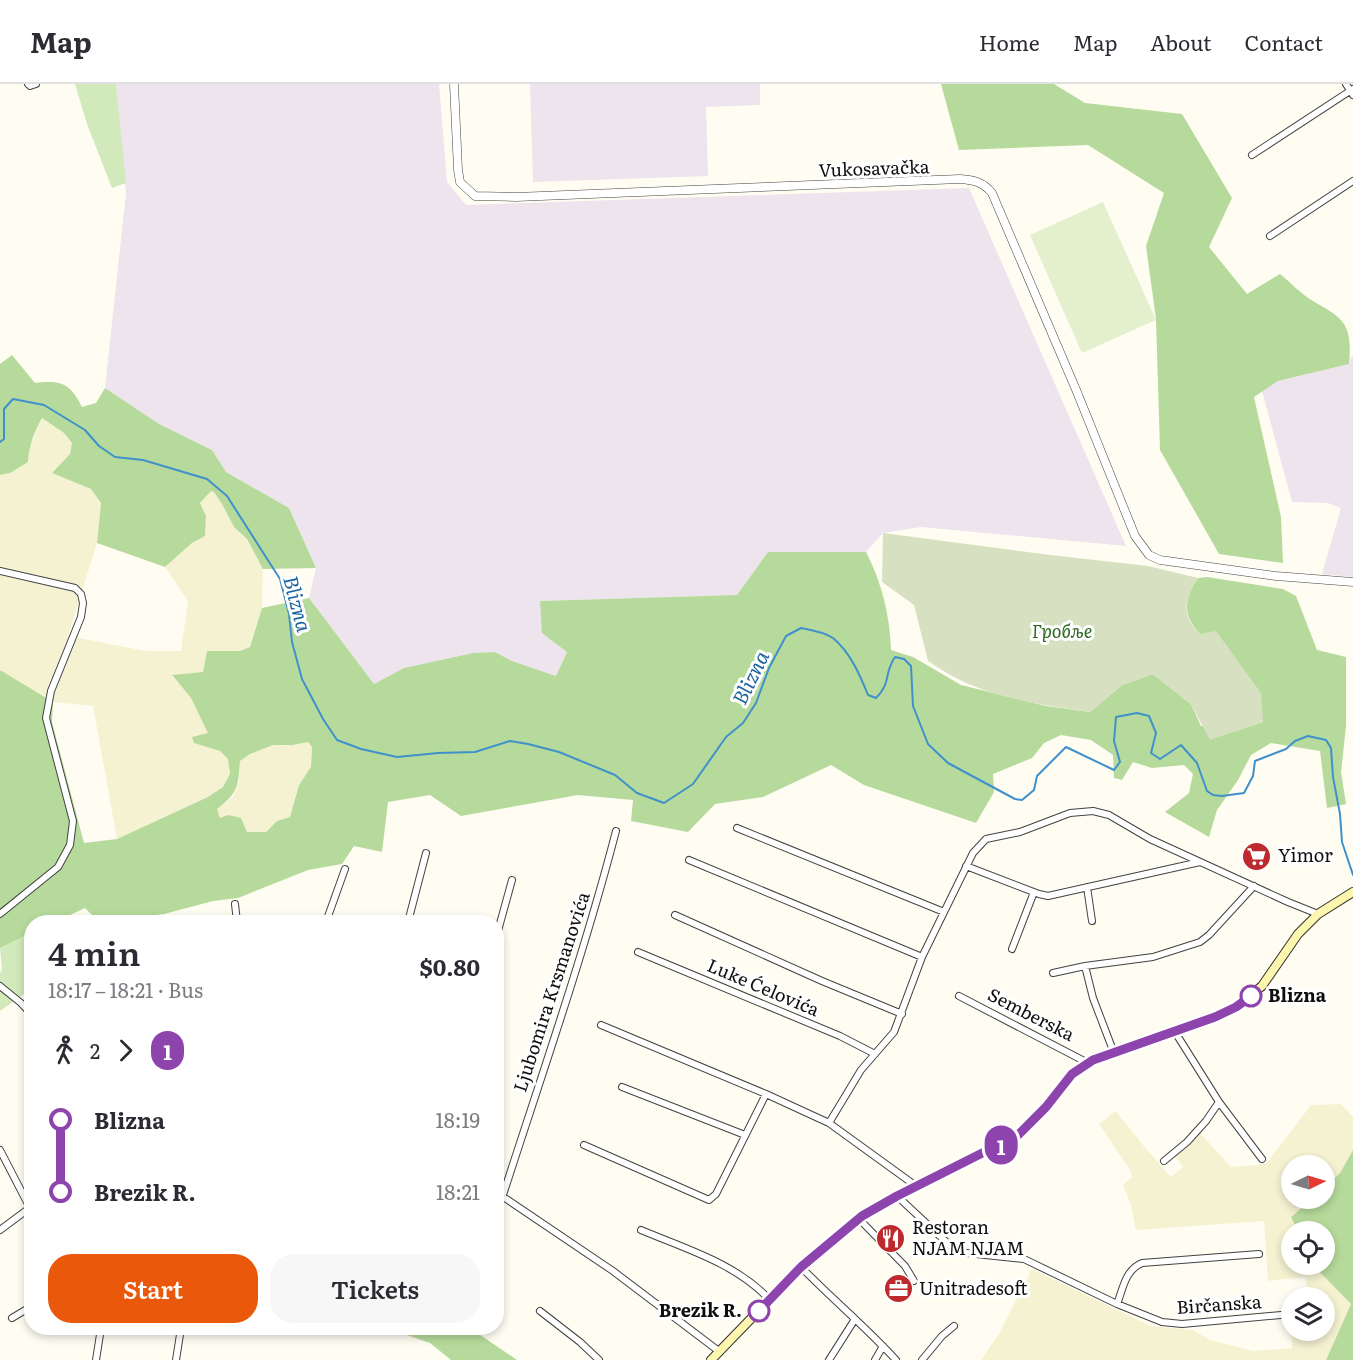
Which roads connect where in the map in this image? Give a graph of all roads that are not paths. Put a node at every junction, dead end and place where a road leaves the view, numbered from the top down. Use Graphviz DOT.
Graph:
graph roads {
  1 [pos="28,84"];
  2 [pos="36,84"];
  3 [pos="454,84"];
  4 [pos="1346,84"];
  5 [pos="1352,92"];
  6 [pos="1252,155"];
  7 [pos="1353,181"];
  8 [pos="1270,236"];
  9 [pos="0,571"];
  10 [pos="1353,582"];
  11 [pos="737,828"];
  12 [pos="616,831"];
  13 [pos="426,853"];
  14 [pos="689,860"];
  15 [pos="1202,862"];
  16 [pos="966,866"];
  17 [pos="345,869"];
  18 [pos="512,880"];
  19 [pos="1254,886"];
  20 [pos="1087,887"];
  21 [pos="1034,892"];
  22 [pos="1349,893"];
  23 [pos="235,904"];
  24 [pos="944,912"];
  25 [pos="0,914"];
  26 [pos="1318,914"];
  27 [pos="236,915"];
  28 [pos="329,915"];
  29 [pos="410,915"];
  30 [pos="502,915"];
  31 [pos="675,915"];
  32 [pos="1092,921"];
  33 [pos="1012,949"];
  34 [pos="638,952"];
  35 [pos="922,957"];
  36 [pos="1085,966"];
  37 [pos="1053,973"];
  38 [pos="0,986"];
  39 [pos="959,996"];
  40 [pos="24,1006"];
  41 [pos="902,1014"];
  42 [pos="601,1025"];
  43 [pos="1175,1032"];
  44 [pos="1114,1053"];
  45 [pos="875,1054"];
  46 [pos="1088,1063"];
  47 [pos="622,1087"];
  48 [pos="766,1094"];
  49 [pos="1219,1102"];
  50 [pos="829,1123"];
  51 [pos="745,1135"];
  52 [pos="584,1145"];
  53 [pos="0,1150"];
  54 [pos="1262,1159"];
  55 [pos="1164,1161"];
  56 [pos="504,1181"];
  57 [pos="916,1186"];
  58 [pos="24,1194"];
  59 [pos="504,1196"];
  60 [pos="897,1196"];
  61 [pos="24,1212"];
  62 [pos="859,1219"];
  63 [pos="0,1230"];
  64 [pos="641,1230"];
  65 [pos="1259,1254"];
  66 [pos="801,1267"];
  67 [pos="914,1281"];
  68 [pos="769,1299"];
  69 [pos="1117,1304"];
  70 [pos="24,1311"];
  71 [pos="540,1311"];
  72 [pos="1281,1315"];
  73 [pos="12,1318"];
  74 [pos="855,1319"];
  75 [pos="954,1326"];
  76 [pos="100,1335"];
  77 [pos="180,1335"];
  78 [pos="883,1346"];
  79 [pos="720,1352"];
  80 [pos="96,1360"];
  81 [pos="176,1360"];
  82 [pos="599,1360"];
  83 [pos="711,1360"];
  84 [pos="829,1360"];
  85 [pos="875,1360"];
  86 [pos="896,1360"];
  87 [pos="922,1360"];
  1 -- 2 [label="street"];
  3 -- 10 [label="street, Vukosavačka"];
  4 -- 5 [label="street"];
  5 -- 6 [label="street"];
  7 -- 8 [label="street"];
  9 -- 25 [label="street"];
  11 -- 24 [label="street"];
  12 -- 56 [label="street, Ljubomira Krsmanovića"];
  13 -- 29 [label="street"];
  14 -- 35 [label="street"];
  15 -- 16 [label="street"];
  15 -- 19 [label="street"];
  15 -- 20 [label="street"];
  16 -- 21 [label="street"];
  16 -- 24 [label="street"];
  17 -- 28 [label="street"];
  18 -- 30 [label="street"];
  19 -- 26 [label="street"];
  19 -- 36 [label="street"];
  20 -- 21 [label="street"];
  20 -- 32 [label="street"];
  21 -- 33 [label="street"];
  22 -- 26 [label="main road, Semberska"];
  23 -- 27 [label="street"];
  24 -- 35 [label="street"];
  26 -- 43 [label="main road, Semberska"];
  31 -- 41 [label="street, Luke Ćelovića"];
  34 -- 45 [label="street, Luke Ćelovića"];
  35 -- 41 [label="street"];
  36 -- 37 [label="street"];
  36 -- 44 [label="street, Semberska"];
  38 -- 40 [label="street"];
  39 -- 46 [label="street, Semberska"];
  41 -- 45 [label="street"];
  42 -- 48 [label="street"];
  43 -- 44 [label="main road, Semberska"];
  43 -- 49 [label="street"];
  44 -- 46 [label="main road, Semberska"];
  45 -- 50 [label="street"];
  46 -- 57 [label="main road, Semberska"];
  47 -- 51 [label="street"];
  48 -- 50 [label="street"];
  48 -- 51 [label="street"];
  49 -- 54 [label="street"];
  49 -- 55 [label="street"];
  50 -- 57 [label="street"];
  51 -- 52 [label="street"];
  53 -- 58 [label="street"];
  57 -- 60 [label="main road, Semberska"];
  59 -- 79 [label="street"];
  60 -- 62 [label="main road, Semberska"];
  60 -- 69 [label="street, Birčanska"];
  61 -- 63 [label="street"];
  62 -- 66 [label="main road, Semberska"];
  62 -- 67 [label="street"];
  64 -- 68 [label="street"];
  65 -- 69 [label="street"];
  66 -- 68 [label="main road, Semberska"];
  66 -- 74 [label="street"];
  68 -- 79 [label="main road, Semberska"];
  69 -- 72 [label="street, Birčanska"];
  70 -- 73 [label="street"];
  71 -- 82 [label="street"];
  74 -- 78 [label="street"];
  74 -- 84 [label="street"];
  75 -- 87 [label="street"];
  76 -- 80 [label="street"];
  77 -- 81 [label="street"];
  78 -- 85 [label="street"];
  78 -- 86 [label="street"];
  79 -- 83 [label="main road, Semberska"];
}
